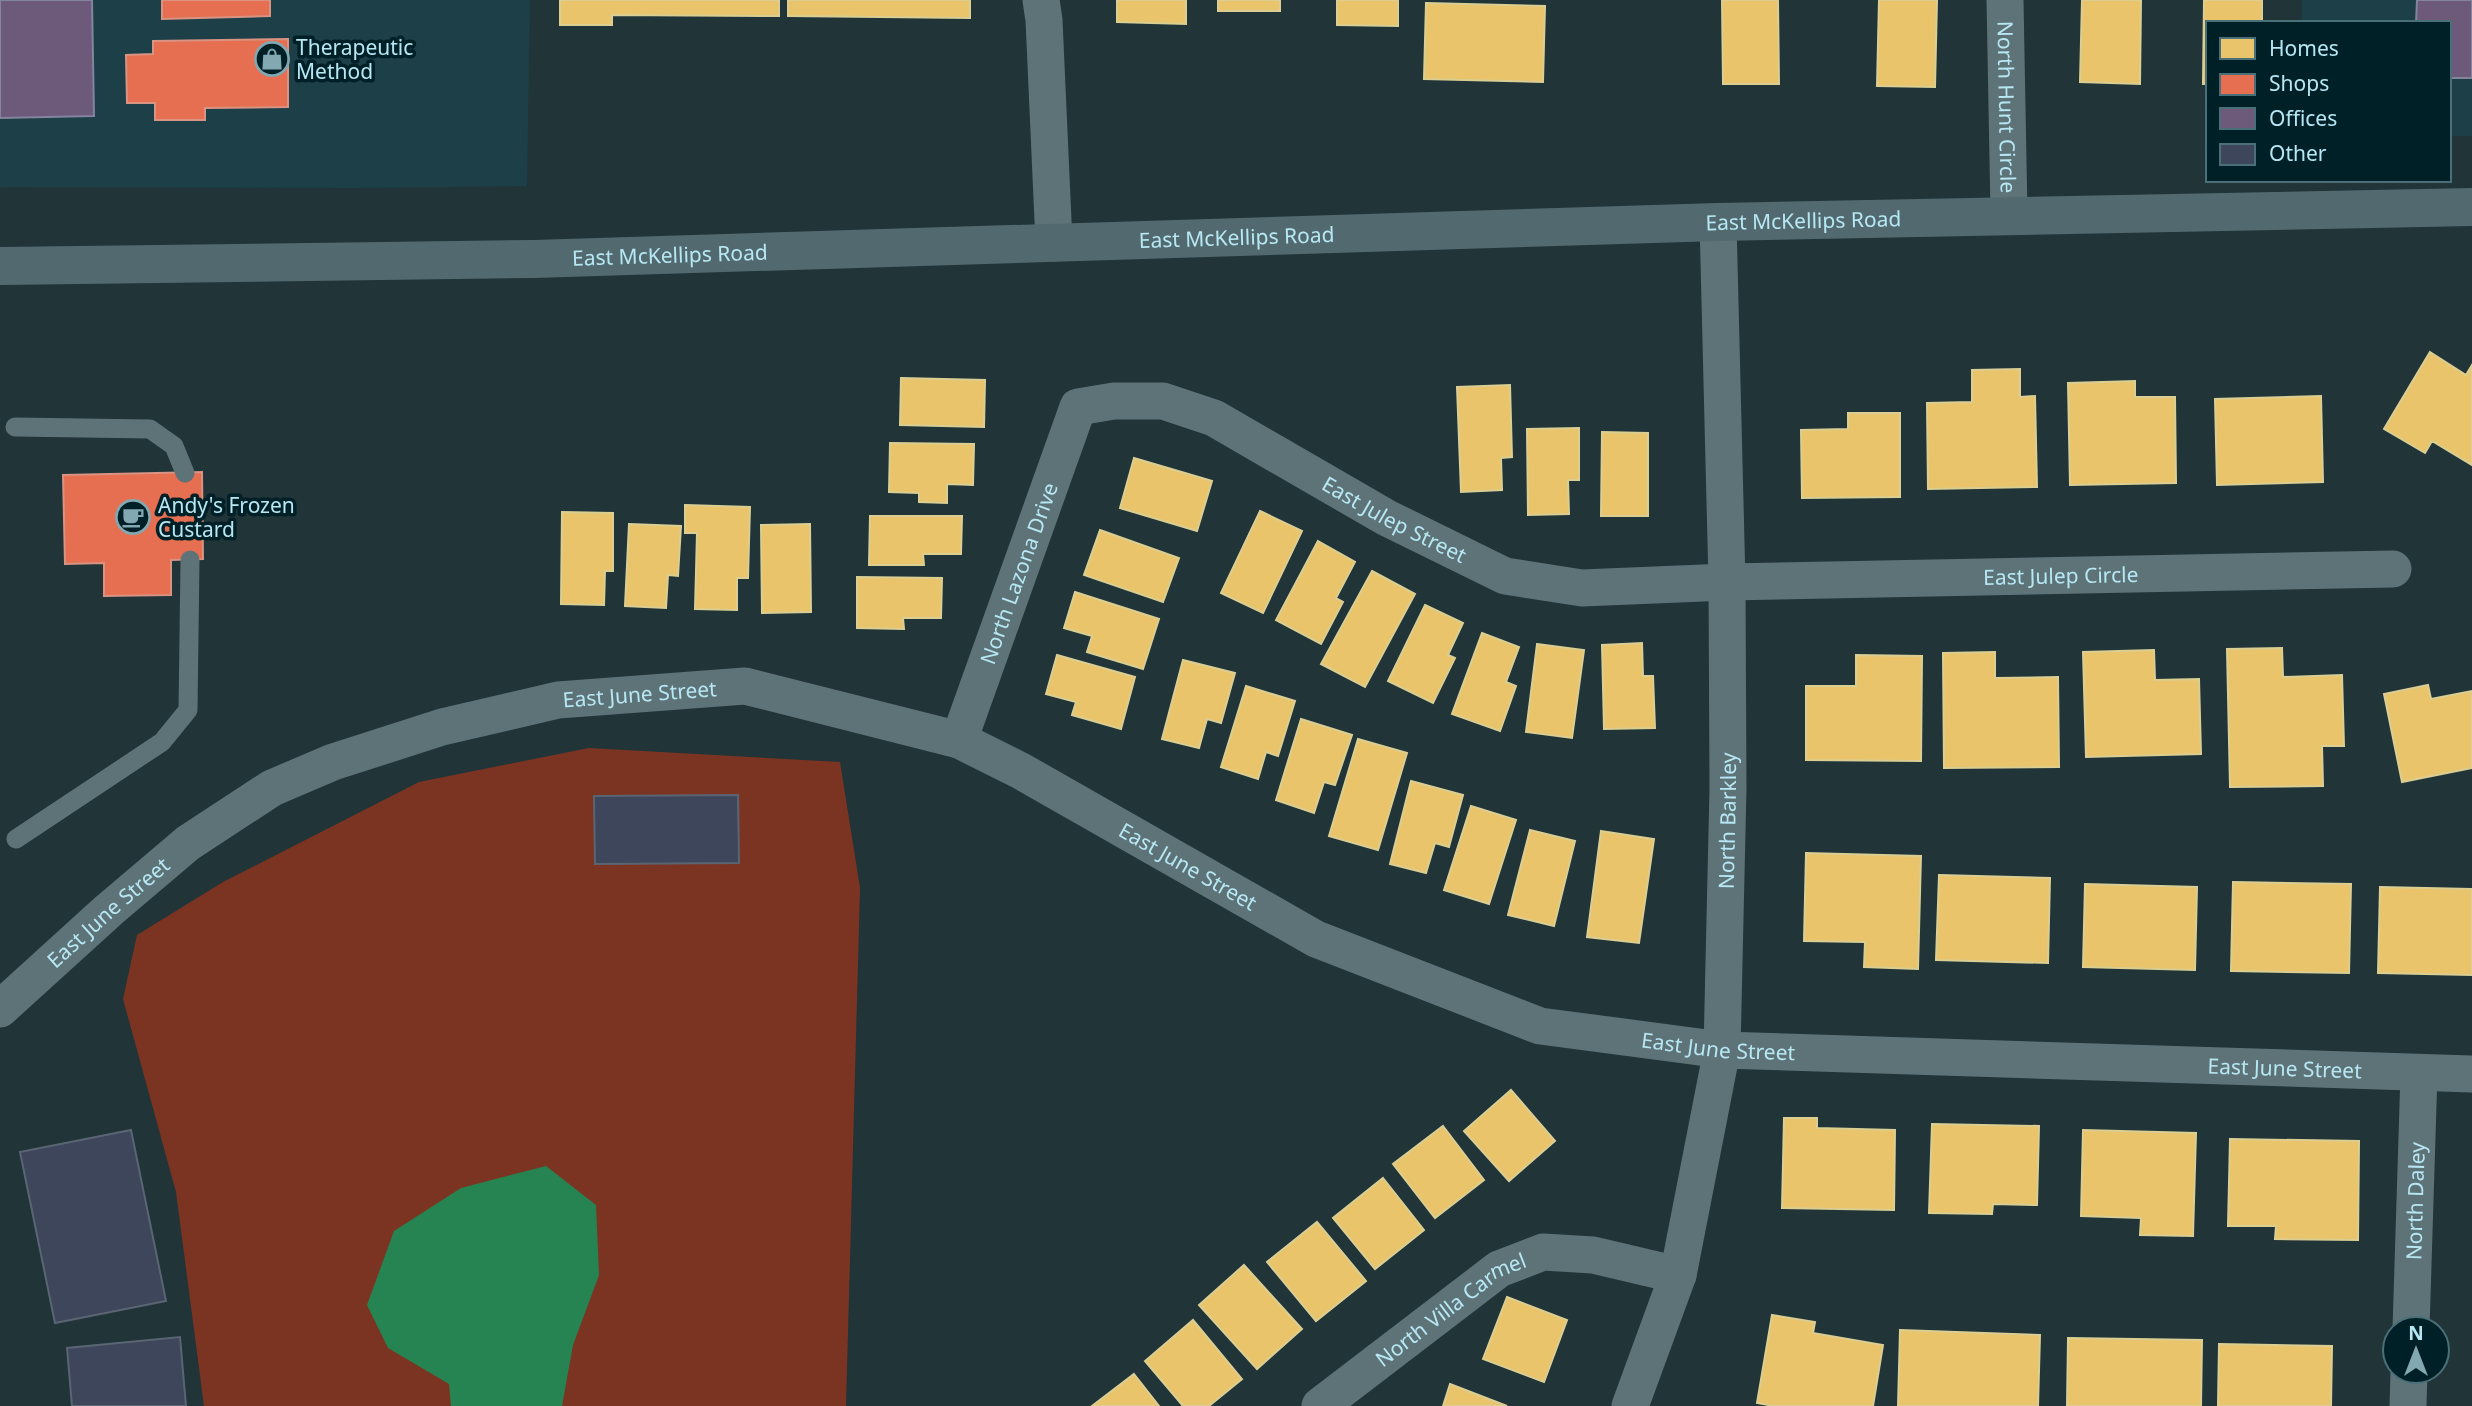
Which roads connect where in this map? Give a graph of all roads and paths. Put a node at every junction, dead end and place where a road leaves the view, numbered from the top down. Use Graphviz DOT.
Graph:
graph roads {
  1 [pos="1041,0"];
  2 [pos="2005,0"];
  3 [pos="2472,207"];
  4 [pos="2009,215"];
  5 [pos="1718,222"];
  6 [pos="1054,243"];
  7 [pos="0,266"];
  8 [pos="1079,407"];
  9 [pos="15,427"];
  10 [pos="185,473"];
  11 [pos="190,560"];
  12 [pos="2393,569"];
  13 [pos="1727,582"];
  14 [pos="959,740"];
  15 [pos="16,839"];
  16 [pos="0,1009"];
  17 [pos="1722,1050"];
  18 [pos="2419,1073"];
  19 [pos="2472,1074"];
  20 [pos="1678,1275"];
  21 [pos="2411,1315"];
  22 [pos="2409,1385"];
  23 [pos="1320,1406"];
  24 [pos="1630,1406"];
  25 [pos="2408,1406"];
  1 -- 6 [label="street"];
  2 -- 4 [label="street, North Hunt Circle"];
  3 -- 4 [label="main road, East McKellips Road"];
  4 -- 5 [label="main road, East McKellips Road"];
  5 -- 6 [label="main road, East McKellips Road"];
  5 -- 13 [label="street, North Barkley"];
  6 -- 7 [label="main road, East McKellips Road"];
  8 -- 13 [label="street, East Julep Street"];
  8 -- 14 [label="street, North Lazona Drive"];
  9 -- 10 [label="lane"];
  11 -- 15 [label="lane"];
  12 -- 13 [label="street, East Julep Circle"];
  13 -- 17 [label="street, North Barkley"];
  14 -- 16 [label="street, East June Street"];
  14 -- 17 [label="street, East June Street"];
  17 -- 18 [label="street, East June Street"];
  17 -- 20 [label="street, North Barkley"];
  18 -- 19 [label="street, East June Street"];
  18 -- 21 [label="street, North Daley"];
  20 -- 23 [label="street, North Villa Carmel"];
  20 -- 24 [label="street, North Barkley"];
  22 -- 25 [label="street"];
}
